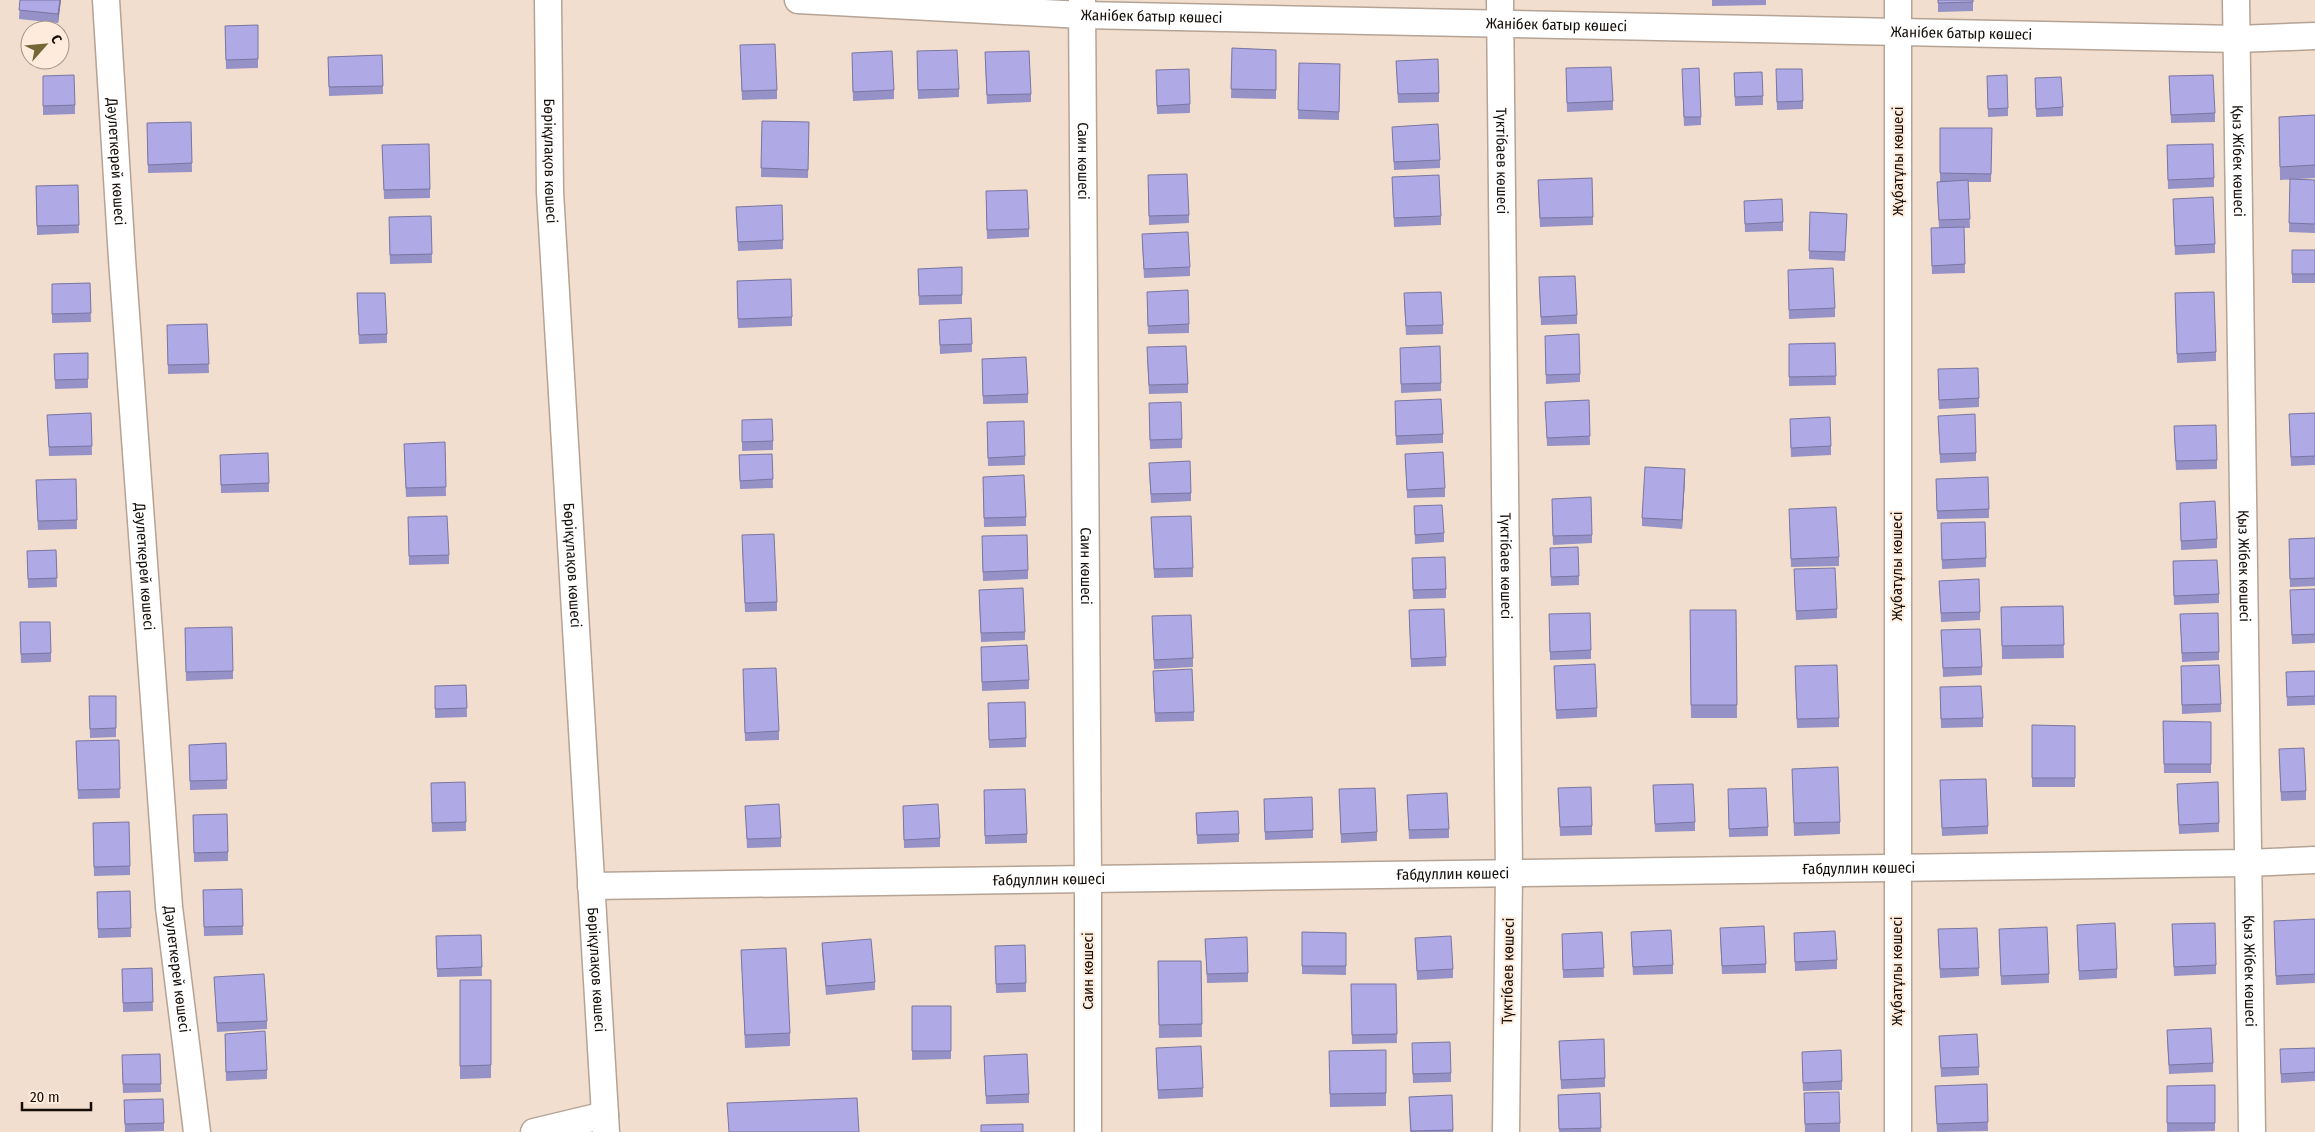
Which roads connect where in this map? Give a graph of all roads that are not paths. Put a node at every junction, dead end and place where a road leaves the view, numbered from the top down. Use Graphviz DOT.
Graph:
graph roads {
  1 [pos="106,0"];
  2 [pos="548,0"];
  3 [pos="798,0"];
  4 [pos="1898,0"];
  5 [pos="2236,0"];
  6 [pos="1082,7"];
  7 [pos="1500,12"];
  8 [pos="1898,33"];
  9 [pos="2315,36"];
  10 [pos="2238,39"];
  11 [pos="2315,860"];
  12 [pos="2247,863"];
  13 [pos="1897,868"];
  14 [pos="1509,873"];
  15 [pos="1088,879"];
  16 [pos="591,886"];
  17 [pos="606,1124"];
  18 [pos="197,1132"];
  19 [pos="534,1132"];
  20 [pos="1088,1132"];
  21 [pos="1506,1132"];
  22 [pos="1898,1132"];
  23 [pos="2252,1132"];
  1 -- 18 [label="street, Дәулеткерей көшесі"];
  2 -- 16 [label="street, Бөріқұлақов көшесі"];
  3 -- 6 [label="street, Жанібек батыр көшесі"];
  4 -- 8 [label="street, Жұбатұлы көшесі"];
  5 -- 10 [label="street, Қыз Жібек көшесі"];
  6 -- 7 [label="street, Жанібек батыр көшесі"];
  6 -- 15 [label="street, Саин көшесі"];
  7 -- 8 [label="street, Жанібек батыр көшесі"];
  7 -- 14 [label="street, Түктібаев көшесі"];
  8 -- 10 [label="street, Жанібек батыр көшесі"];
  8 -- 13 [label="street, Жұбатұлы көшесі"];
  9 -- 10 [label="street, Жанібек батыр көшесі"];
  10 -- 12 [label="street, Қыз Жібек көшесі"];
  11 -- 12 [label="street, Ғабдуллин көшесі"];
  12 -- 13 [label="street, Ғабдуллин көшесі"];
  12 -- 23 [label="street, Қыз Жібек көшесі"];
  13 -- 14 [label="street, Ғабдуллин көшесі"];
  13 -- 22 [label="street, Жұбатұлы көшесі"];
  14 -- 15 [label="street, Ғабдуллин көшесі"];
  14 -- 21 [label="street, Түктібаев көшесі"];
  15 -- 16 [label="street, Ғабдуллин көшесі"];
  15 -- 20 [label="street, Саин көшесі"];
  16 -- 17 [label="street, Бөріқұлақов көшесі"];
  17 -- 19 [label="street"];
}
